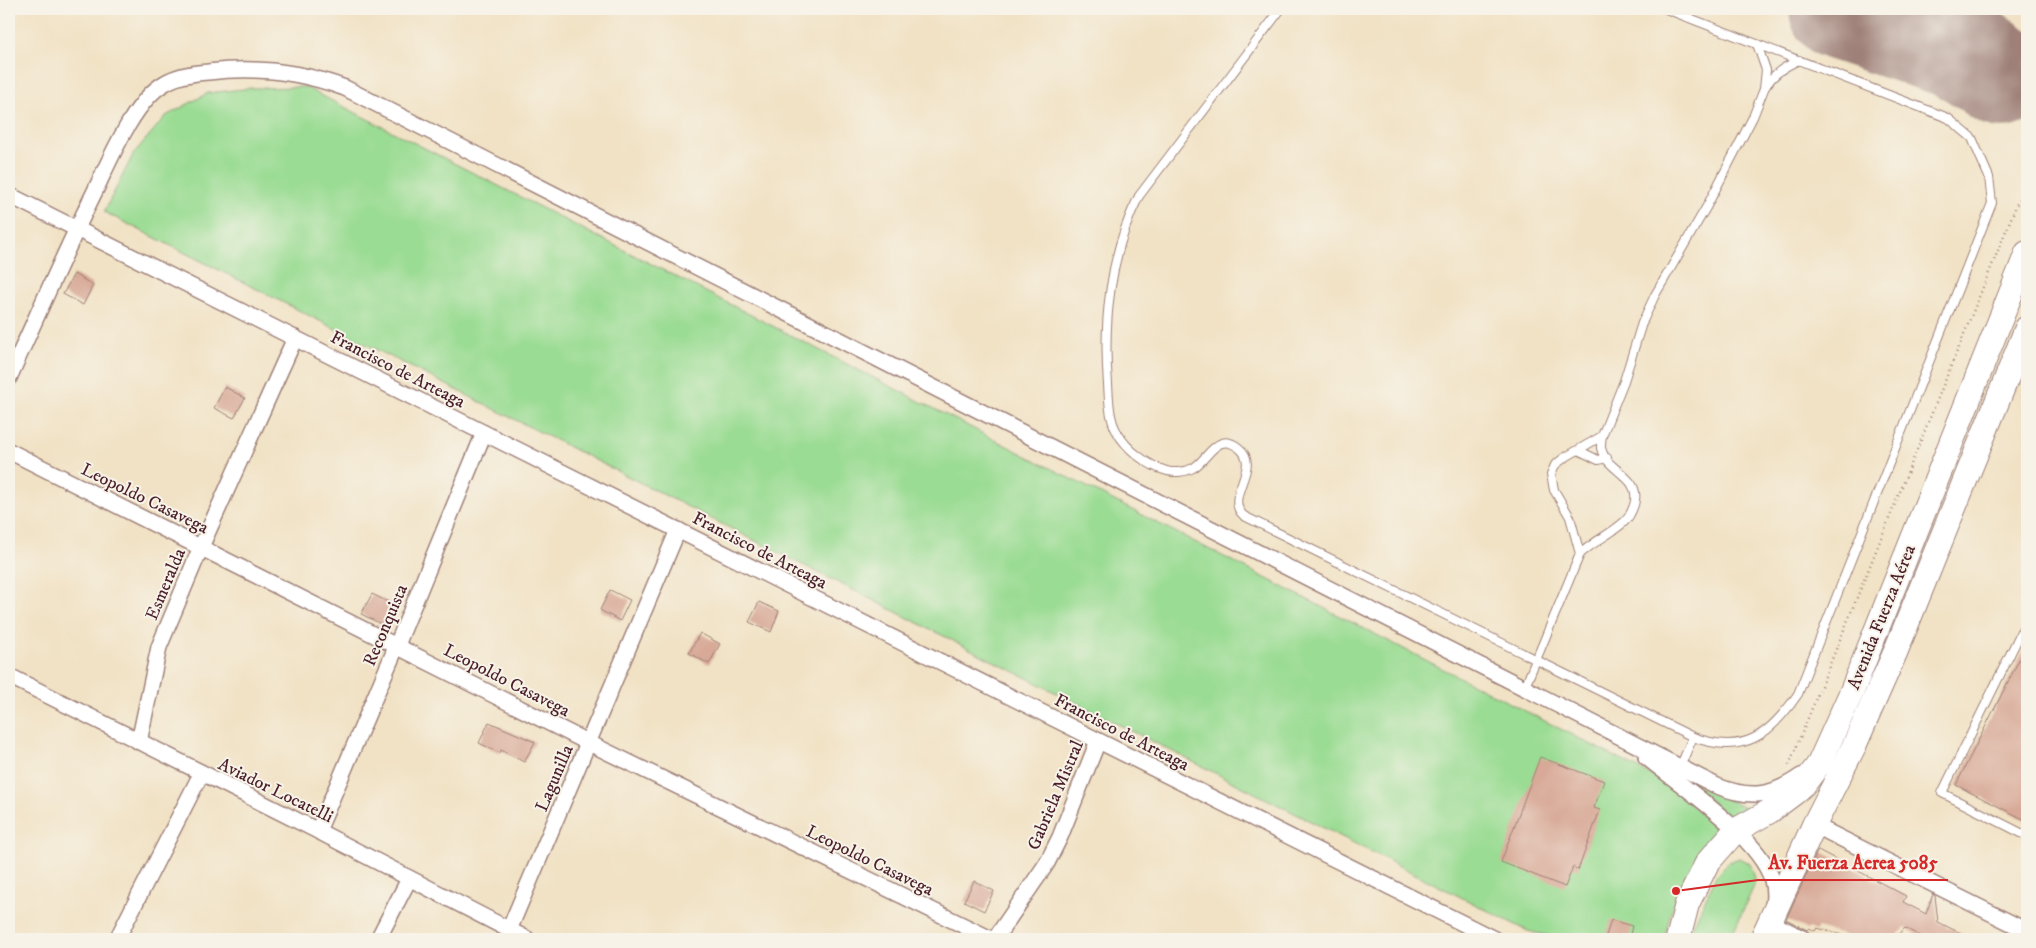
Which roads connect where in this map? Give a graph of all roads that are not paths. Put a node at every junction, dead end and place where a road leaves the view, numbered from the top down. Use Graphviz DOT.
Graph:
graph roads {
  1 [pos="1281,9"];
  2 [pos="1666,9"];
  3 [pos="1757,44"];
  4 [pos="1799,60"];
  5 [pos="1764,89"];
  6 [pos="9,194"];
  7 [pos="77,229"];
  8 [pos="2027,253"];
  9 [pos="2020,292"];
  10 [pos="2027,328"];
  11 [pos="296,338"];
  12 [pos="9,378"];
  13 [pos="484,433"];
  14 [pos="1602,436"];
  15 [pos="9,451"];
  16 [pos="1580,451"];
  17 [pos="1607,458"];
  18 [pos="678,530"];
  19 [pos="201,547"];
  20 [pos="1580,554"];
  21 [pos="2027,620"];
  22 [pos="397,645"];
  23 [pos="1534,659"];
  24 [pos="9,676"];
  25 [pos="1524,689"];
  26 [pos="1693,737"];
  27 [pos="1098,741"];
  28 [pos="1625,741"];
  29 [pos="139,742"];
  30 [pos="590,743"];
  31 [pos="1819,764"];
  32 [pos="1680,768"];
  33 [pos="201,774"];
  34 [pos="1814,825"];
  35 [pos="1736,830"];
  36 [pos="318,831"];
  37 [pos="2027,836"];
  38 [pos="409,879"];
  39 [pos="509,930"];
  40 [pos="1766,931"];
  41 [pos="2027,931"];
  42 [pos="1478,936"];
  43 [pos="117,939"];
  44 [pos="378,939"];
  45 [pos="527,939"];
  46 [pos="990,939"];
  47 [pos="995,939"];
  48 [pos="1494,939"];
  49 [pos="1678,939"];
  50 [pos="1804,939"];
  1 -- 23 [label="lane"];
  2 -- 3 [label="lane"];
  3 -- 4 [label="lane"];
  3 -- 5 [label="lane"];
  4 -- 5 [label="lane"];
  4 -- 26 [label="lane"];
  5 -- 14 [label="lane"];
  6 -- 7 [label="street, Francisco de Arteaga"];
  7 -- 11 [label="street, Francisco de Arteaga"];
  7 -- 12 [label="street"];
  7 -- 25 [label="street"];
  8 -- 9 [label="main road, Avenida Fuerza Aérea"];
  9 -- 31 [label="main road, Avenida Fuerza Aérea"];
  10 -- 34 [label="main road, Avenida Fuerza Aérea"];
  11 -- 13 [label="street, Francisco de Arteaga"];
  11 -- 19 [label="street, Esmeralda"];
  13 -- 18 [label="street, Francisco de Arteaga"];
  13 -- 22 [label="street, Reconquista"];
  14 -- 16 [label="lane"];
  14 -- 17 [label="lane"];
  15 -- 19 [label="street, Leopoldo Casavega"];
  16 -- 17 [label="lane"];
  16 -- 20 [label="lane"];
  17 -- 20 [label="lane"];
  18 -- 27 [label="street, Francisco de Arteaga"];
  18 -- 30 [label="street, Lagunilla"];
  19 -- 22 [label="street, Leopoldo Casavega"];
  19 -- 29 [label="street, Esmeralda"];
  20 -- 23 [label="lane"];
  21 -- 37 [label="lane"];
  22 -- 30 [label="street, Leopoldo Casavega"];
  22 -- 36 [label="street, Reconquista"];
  23 -- 25 [label="lane"];
  23 -- 26 [label="lane"];
  24 -- 29 [label="street, Aviador Locatelli"];
  25 -- 28 [label="street"];
  26 -- 32 [label="lane"];
  27 -- 42 [label="street, Francisco de Arteaga"];
  27 -- 47 [label="street, Gabriela Mistral"];
  28 -- 32 [label="street"];
  28 -- 35 [label="street"];
  29 -- 33 [label="street, Aviador Locatelli"];
  30 -- 39 [label="street, Lagunilla"];
  30 -- 46 [label="street, Leopoldo Casavega"];
  31 -- 32 [label="street"];
  31 -- 35 [label="main road, Avenida Fuerza Aérea"];
  33 -- 36 [label="street, Aviador Locatelli"];
  33 -- 43 [label="street"];
  34 -- 40 [label="main road, Avenida Fuerza Aérea"];
  34 -- 41 [label="street"];
  35 -- 40 [label="street"];
  35 -- 49 [label="main road, Avenida Fuerza Aérea"];
  36 -- 38 [label="street, Aviador Locatelli"];
  38 -- 39 [label="street, Aviador Locatelli"];
  38 -- 44 [label="street"];
  39 -- 45 [label="street, Aviador Locatelli"];
  40 -- 50 [label="street"];
  42 -- 48 [label="street, Francisco de Arteaga"];
}
